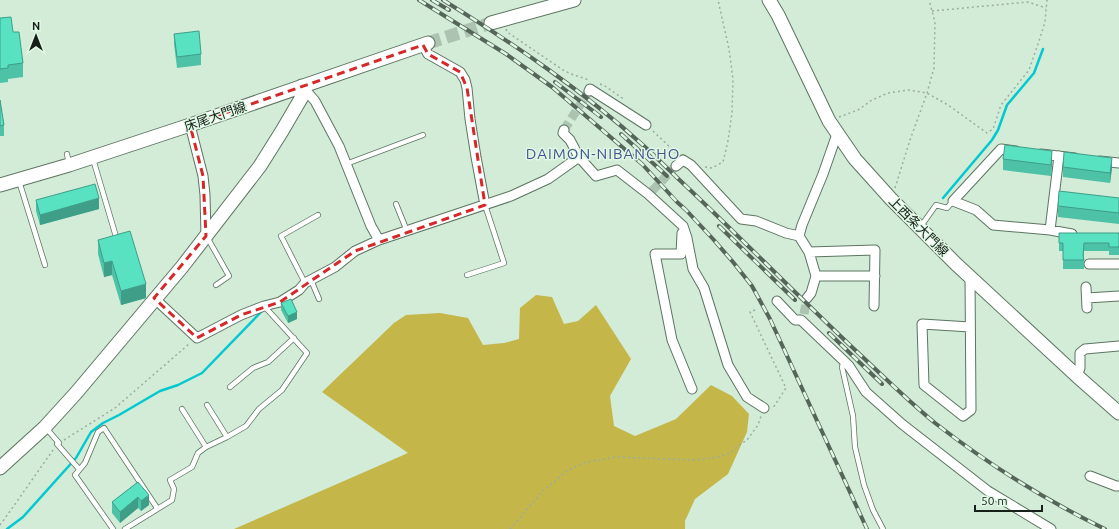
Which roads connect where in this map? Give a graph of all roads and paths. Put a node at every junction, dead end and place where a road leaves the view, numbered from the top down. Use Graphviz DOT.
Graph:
graph roads {
  1 [pos="718,0"];
  2 [pos="769,0"];
  3 [pos="928,0"];
  4 [pos="1047,0"];
  5 [pos="566,1"];
  6 [pos="1046,8"];
  7 [pos="932,11"];
  8 [pos="496,22"];
  9 [pos="426,44"];
  10 [pos="591,81"];
  11 [pos="598,83"];
  12 [pos="302,86"];
  13 [pos="589,91"];
  14 [pos="927,93"];
  15 [pos="629,102"];
  16 [pos="829,121"];
  17 [pos="190,125"];
  18 [pos="646,125"];
  19 [pos="564,130"];
  20 [pos="837,134"];
  21 [pos="423,135"];
  22 [pos="1059,156"];
  23 [pos="93,157"];
  24 [pos="579,157"];
  25 [pos="680,163"];
  26 [pos="1119,163"];
  27 [pos="346,164"];
  28 [pos="691,165"];
  29 [pos="19,180"];
  30 [pos="0,185"];
  31 [pos="891,199"];
  32 [pos="953,201"];
  33 [pos="396,204"];
  34 [pos="485,205"];
  35 [pos="318,215"];
  36 [pos="683,226"];
  37 [pos="920,228"];
  38 [pos="1050,230"];
  39 [pos="407,231"];
  40 [pos="1083,235"];
  41 [pos="206,236"];
  42 [pos="799,236"];
  43 [pos="118,240"];
  44 [pos="379,240"];
  45 [pos="808,252"];
  46 [pos="1089,264"];
  47 [pos="1119,264"];
  48 [pos="44,265"];
  49 [pos="467,275"];
  50 [pos="816,276"];
  51 [pos="875,276"];
  52 [pos="970,277"];
  53 [pos="308,282"];
  54 [pos="216,285"];
  55 [pos="1086,287"];
  56 [pos="1119,296"];
  57 [pos="154,298"];
  58 [pos="807,298"];
  59 [pos="1087,298"];
  60 [pos="319,299"];
  61 [pos="777,301"];
  62 [pos="264,306"];
  63 [pos="874,306"];
  64 [pos="1087,308"];
  65 [pos="755,310"];
  66 [pos="970,327"];
  67 [pos="197,338"];
  68 [pos="294,338"];
  69 [pos="1119,346"];
  70 [pos="844,361"];
  71 [pos="1077,376"];
  72 [pos="230,387"];
  73 [pos="692,389"];
  74 [pos="207,405"];
  75 [pos="764,408"];
  76 [pos="182,410"];
  77 [pos="1119,413"];
  78 [pos="45,426"];
  79 [pos="227,437"];
  80 [pos="58,444"];
  81 [pos="206,447"];
  82 [pos="1,464"];
  83 [pos="79,469"];
  84 [pos="1090,476"];
  85 [pos="1119,486"];
  86 [pos="157,508"];
  87 [pos="0,525"];
  88 [pos="113,529"];
  89 [pos="125,529"];
  90 [pos="510,529"];
  91 [pos="883,529"];
  92 [pos="1052,529"];
  1 -- 28 [label="path"];
  2 -- 16 [label="main road, 上西条大門線"];
  3 -- 7 [label="path"];
  4 -- 6 [label="path"];
  5 -- 8 [label="main road"];
  6 -- 7 [label="path"];
  6 -- 14 [label="path"];
  7 -- 14 [label="path"];
  8 -- 10 [label="path"];
  9 -- 12 [label="main road, 床尾大門線"];
  9 -- 34 [label="street"];
  11 -- 15 [label="path"];
  12 -- 17 [label="main road, 床尾大門線"];
  12 -- 27 [label="street"];
  12 -- 41 [label="main road"];
  13 -- 18 [label="street"];
  14 -- 16 [label="path"];
  14 -- 31 [label="path"];
  16 -- 20 [label="main road, 上西条大門線"];
  17 -- 23 [label="main road, 床尾大門線"];
  17 -- 41 [label="street"];
  18 -- 25 [label="path"];
  19 -- 24 [label="street"];
  20 -- 31 [label="main road, 上西条大門線"];
  20 -- 42 [label="street"];
  21 -- 27 [label="lane"];
  22 -- 26 [label="street"];
  22 -- 32 [label="street"];
  22 -- 38 [label="street"];
  23 -- 29 [label="main road, 床尾大門線"];
  23 -- 43 [label="lane"];
  24 -- 34 [label="street"];
  24 -- 36 [label="street"];
  25 -- 28 [label="street"];
  27 -- 44 [label="street"];
  28 -- 42 [label="street"];
  29 -- 30 [label="main road, 床尾大門線"];
  29 -- 48 [label="lane"];
  31 -- 37 [label="main road, 上西条大門線"];
  32 -- 37 [label="lane"];
  32 -- 38 [label="street"];
  33 -- 39 [label="lane"];
  34 -- 39 [label="street"];
  34 -- 49 [label="lane"];
  35 -- 53 [label="lane"];
  36 -- 73 [label="street"];
  36 -- 75 [label="street"];
  37 -- 52 [label="main road, 上西条大門線"];
  38 -- 40 [label="street"];
  39 -- 44 [label="street"];
  41 -- 54 [label="lane"];
  41 -- 57 [label="main road"];
  42 -- 45 [label="street"];
  44 -- 53 [label="street"];
  45 -- 50 [label="street"];
  45 -- 51 [label="street"];
  46 -- 47 [label="street"];
  50 -- 51 [label="street"];
  50 -- 58 [label="street"];
  51 -- 63 [label="street"];
  52 -- 66 [label="street"];
  52 -- 71 [label="main road, 上西条大門線"];
  53 -- 60 [label="lane"];
  53 -- 62 [label="street"];
  55 -- 59 [label="street"];
  56 -- 59 [label="street"];
  57 -- 67 [label="street"];
  57 -- 78 [label="main road"];
  59 -- 64 [label="street"];
  61 -- 70 [label="street"];
  62 -- 67 [label="street"];
  62 -- 68 [label="lane"];
  65 -- 75 [label="path"];
  66 -- 66 [label="street"];
  67 -- 80 [label="path"];
  68 -- 72 [label="lane"];
  68 -- 79 [label="lane"];
  69 -- 71 [label="street"];
  70 -- 91 [label="lane"];
  70 -- 92 [label="street"];
  71 -- 77 [label="main road, 上西条大門線"];
  74 -- 79 [label="lane"];
  75 -- 90 [label="path"];
  76 -- 81 [label="lane"];
  78 -- 80 [label="lane"];
  78 -- 82 [label="main road"];
  79 -- 81 [label="lane"];
  80 -- 83 [label="lane"];
  80 -- 87 [label="path"];
  81 -- 86 [label="lane"];
  83 -- 86 [label="lane"];
  83 -- 88 [label="lane"];
  84 -- 85 [label="street"];
  86 -- 89 [label="lane"];
}
